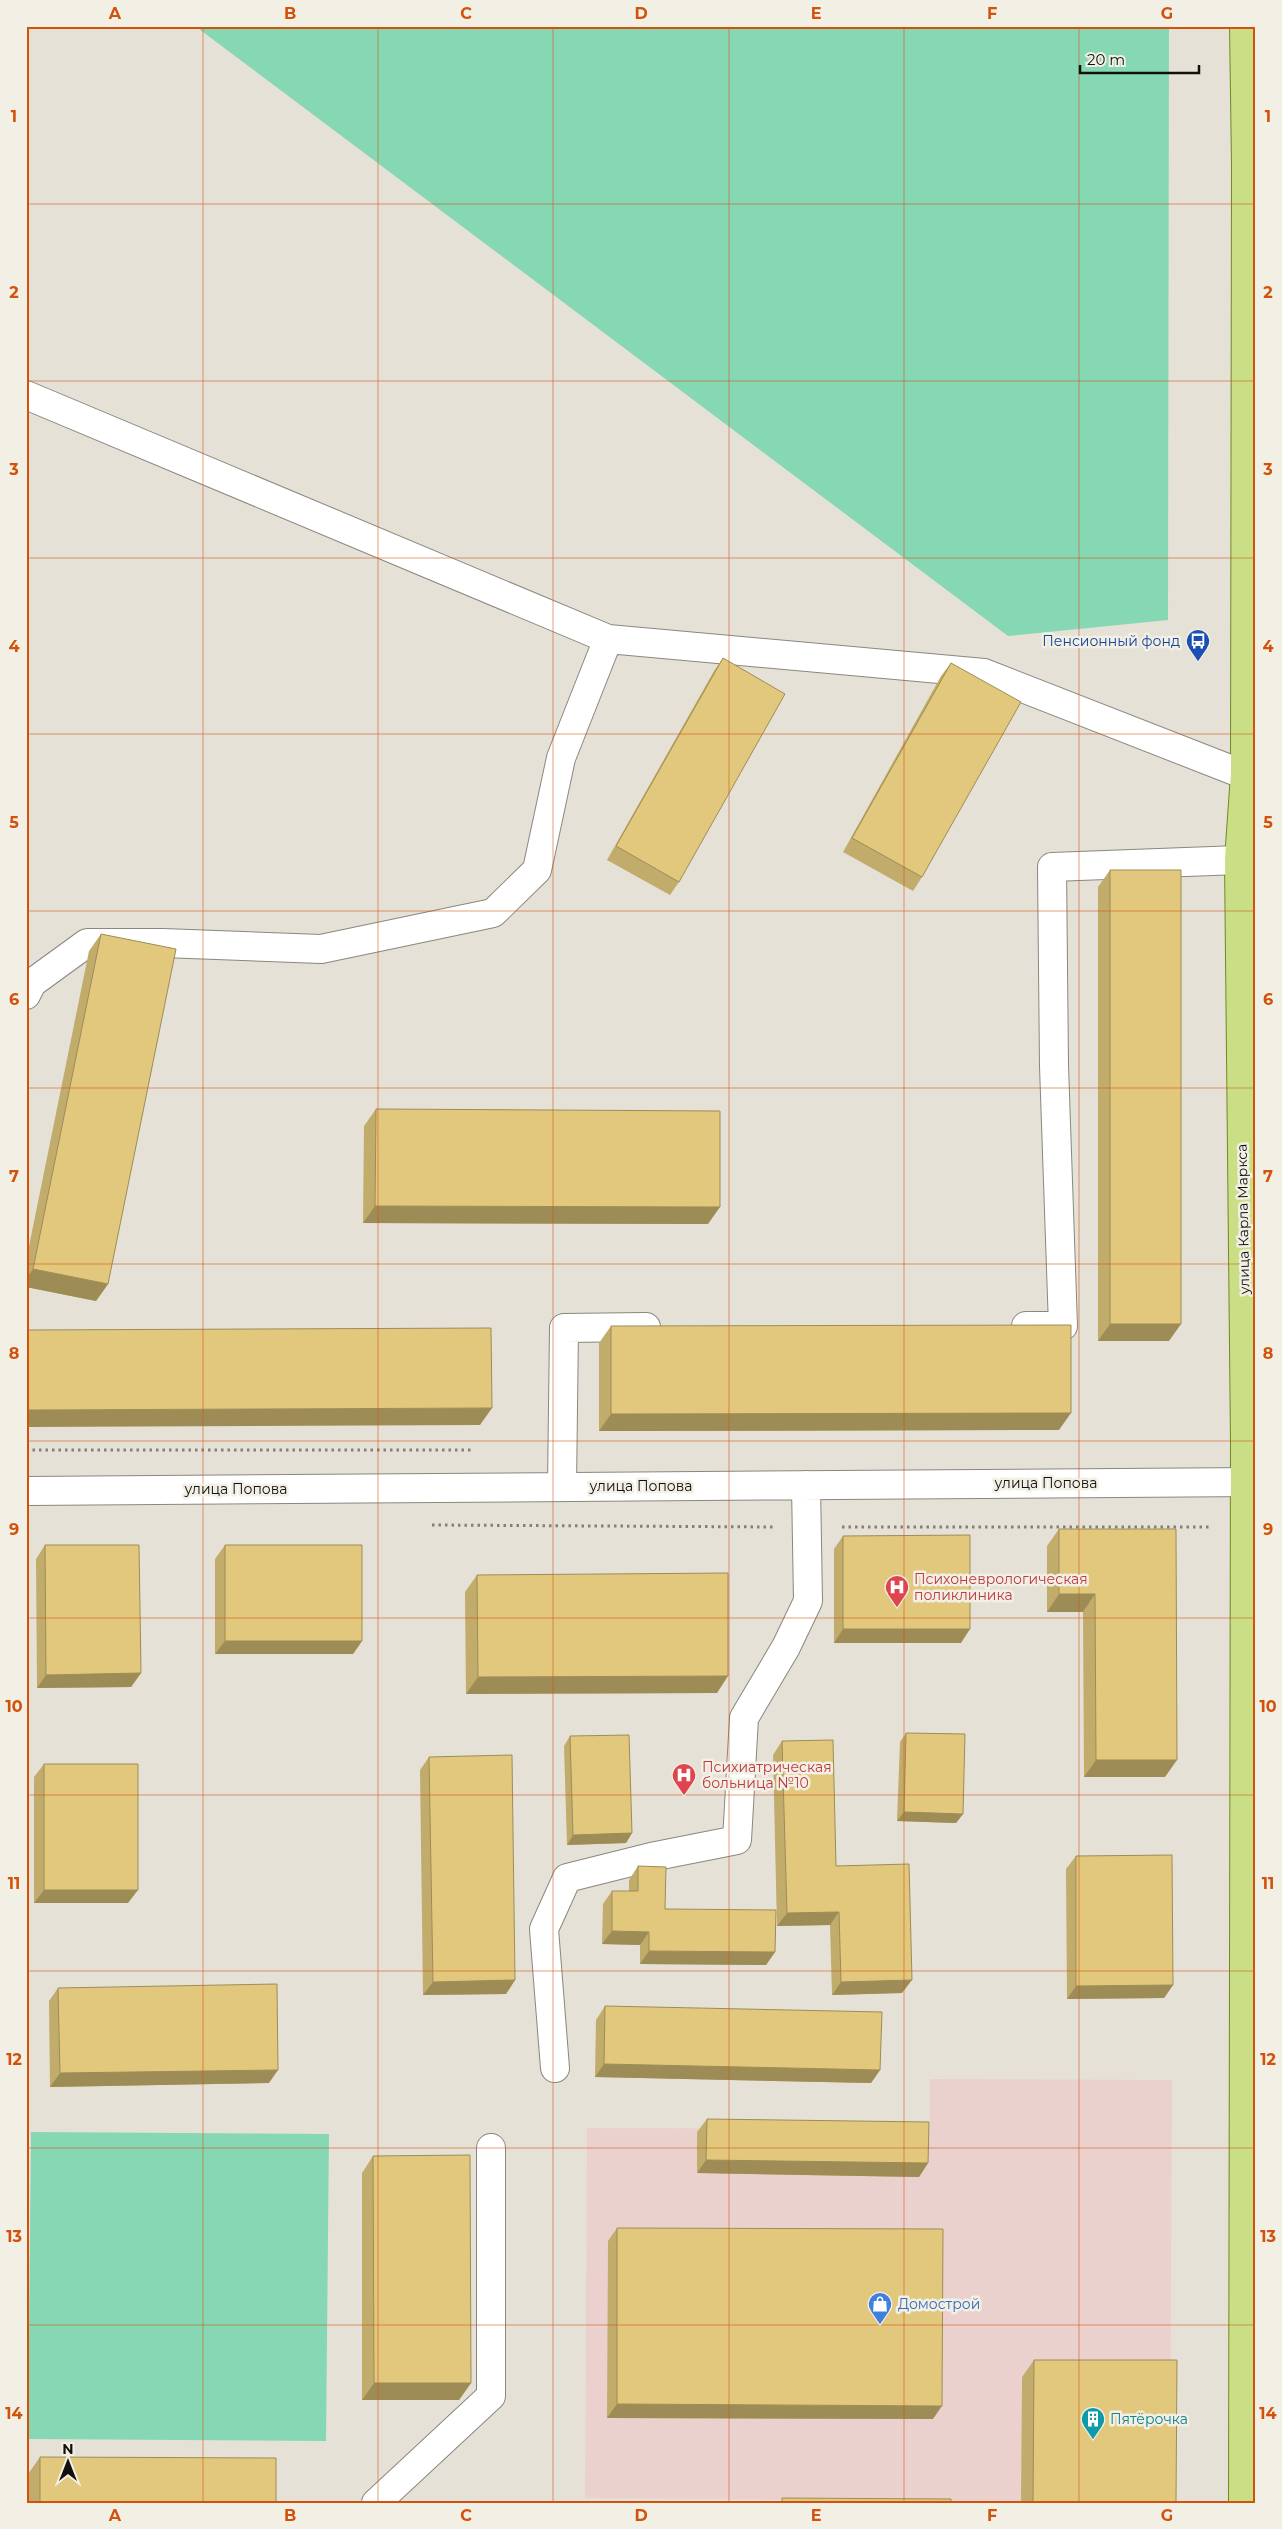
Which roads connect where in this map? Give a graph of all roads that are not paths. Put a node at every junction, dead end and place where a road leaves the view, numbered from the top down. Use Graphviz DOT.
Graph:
graph roads {
  1 [pos="1244,26"];
  2 [pos="26,395"];
  3 [pos="608,639"];
  4 [pos="1245,775"];
  5 [pos="1239,860"];
  6 [pos="26,995"];
  7 [pos="1003,1326"];
  8 [pos="674,1327"];
  9 [pos="1250,1482"];
  10 [pos="806,1485"];
  11 [pos="562,1487"];
  12 [pos="26,1491"];
  13 [pos="555,2068"];
  14 [pos="491,2148"];
  15 [pos="376,2503"];
  16 [pos="1243,2503"];
  1 -- 4 [label="main road, улица Карла Маркса"];
  2 -- 3 [label="street"];
  3 -- 4 [label="street"];
  3 -- 6 [label="street"];
  4 -- 5 [label="main road, улица Карла Маркса"];
  5 -- 7 [label="street"];
  5 -- 9 [label="main road, улица Карла Маркса"];
  8 -- 11 [label="street"];
  9 -- 10 [label="street, улица Попова"];
  9 -- 16 [label="main road, улица Карла Маркса"];
  10 -- 11 [label="street, улица Попова"];
  10 -- 13 [label="street"];
  11 -- 12 [label="street, улица Попова"];
  14 -- 15 [label="street"];
}
